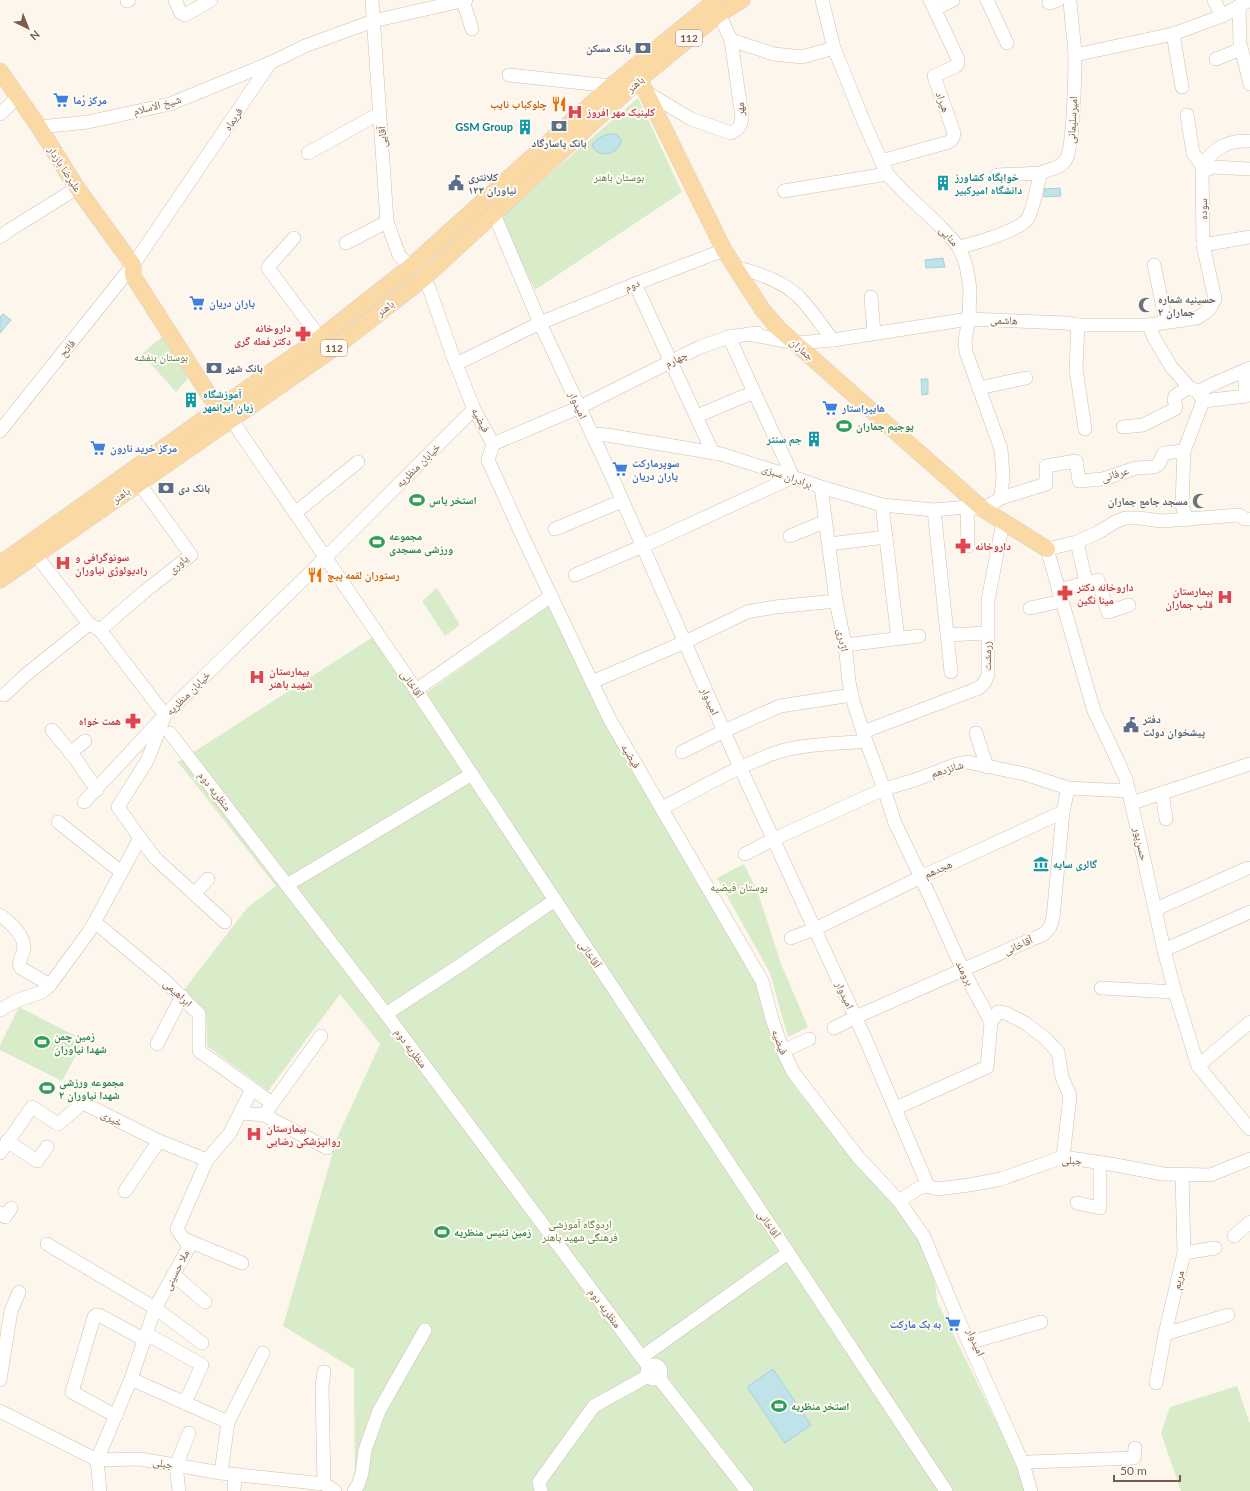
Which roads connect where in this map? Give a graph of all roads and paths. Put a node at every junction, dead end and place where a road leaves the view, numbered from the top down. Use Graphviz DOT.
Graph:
graph roads {
  1 [pos="176,0"];
  2 [pos="211,0"];
  3 [pos="372,0"];
  4 [pos="464,0"];
  5 [pos="742,0"];
  6 [pos="822,0"];
  7 [pos="954,0"];
  8 [pos="987,0"];
  9 [pos="1070,0"];
  10 [pos="1214,0"];
  11 [pos="1245,3"];
  12 [pos="932,5"];
  13 [pos="717,7"];
  14 [pos="1222,16"];
  15 [pos="373,22"];
  16 [pos="472,29"];
  17 [pos="1173,34"];
  18 [pos="731,40"];
  19 [pos="1007,43"];
  20 [pos="834,48"];
  21 [pos="1241,49"];
  22 [pos="1075,55"];
  23 [pos="1216,59"];
  24 [pos="270,63"];
  25 [pos="1248,64"];
  26 [pos="0,71"];
  27 [pos="509,75"];
  28 [pos="639,80"];
  29 [pos="1250,84"];
  30 [pos="611,86"];
  31 [pos="1182,87"];
  32 [pos="18,97"];
  33 [pos="0,114"];
  34 [pos="380,114"];
  35 [pos="1187,115"];
  36 [pos="39,127"];
  37 [pos="1250,141"];
  38 [pos="308,153"];
  39 [pos="881,161"];
  40 [pos="1202,168"];
  41 [pos="1250,169"];
  42 [pos="1041,173"];
  43 [pos="888,174"];
  44 [pos="997,175"];
  45 [pos="77,188"];
  46 [pos="784,191"];
  47 [pos="494,214"];
  48 [pos="387,222"];
  49 [pos="0,237"];
  50 [pos="1250,237"];
  51 [pos="294,238"];
  52 [pos="346,244"];
  53 [pos="1204,245"];
  54 [pos="959,247"];
  55 [pos="724,250"];
  56 [pos="133,264"];
  57 [pos="1154,266"];
  58 [pos="410,267"];
  59 [pos="734,267"];
  60 [pos="423,279"];
  61 [pos="635,284"];
  62 [pos="871,297"];
  63 [pos="1210,308"];
  64 [pos="969,319"];
  65 [pos="1166,322"];
  66 [pos="540,323"];
  67 [pos="1078,325"];
  68 [pos="1149,325"];
  69 [pos="778,328"];
  70 [pos="874,333"];
  71 [pos="748,334"];
  72 [pos="729,337"];
  73 [pos="320,338"];
  74 [pos="833,340"];
  75 [pos="796,344"];
  76 [pos="672,361"];
  77 [pos="456,364"];
  78 [pos="1247,370"];
  79 [pos="1026,378"];
  80 [pos="979,388"];
  81 [pos="754,392"];
  82 [pos="1197,393"];
  83 [pos="580,406"];
  84 [pos="474,409"];
  85 [pos="226,412"];
  86 [pos="696,416"];
  87 [pos="1123,427"];
  88 [pos="1084,429"];
  89 [pos="0,431"];
  90 [pos="592,434"];
  91 [pos="493,444"];
  92 [pos="1184,451"];
  93 [pos="713,453"];
  94 [pos="358,462"];
  95 [pos="793,477"];
  96 [pos="139,483"];
  97 [pos="821,487"];
  98 [pos="1001,498"];
  99 [pos="622,501"];
  100 [pos="882,505"];
  101 [pos="975,508"];
  102 [pos="934,510"];
  103 [pos="295,513"];
  104 [pos="1250,519"];
  105 [pos="1187,520"];
  106 [pos="824,522"];
  107 [pos="1003,522"];
  108 [pos="555,529"];
  109 [pos="790,536"];
  110 [pos="886,536"];
  111 [pos="1077,542"];
  112 [pos="829,544"];
  113 [pos="642,546"];
  114 [pos="968,546"];
  115 [pos="1047,549"];
  116 [pos="36,555"];
  117 [pos="325,558"];
  118 [pos="0,564"];
  119 [pos="575,575"];
  120 [pos="0,580"];
  121 [pos="1086,582"];
  122 [pos="551,596"];
  123 [pos="1060,596"];
  124 [pos="836,601"];
  125 [pos="1129,605"];
  126 [pos="1030,608"];
  127 [pos="94,627"];
  128 [pos="987,634"];
  129 [pos="947,635"];
  130 [pos="919,636"];
  131 [pos="898,639"];
  132 [pos="685,642"];
  133 [pos="845,645"];
  134 [pos="951,672"];
  135 [pos="592,682"];
  136 [pos="416,690"];
  137 [pos="4,695"];
  138 [pos="852,695"];
  139 [pos="165,715"];
  140 [pos="52,730"];
  141 [pos="724,731"];
  142 [pos="170,733"];
  143 [pos="976,734"];
  144 [pos="864,737"];
  145 [pos="85,741"];
  146 [pos="682,752"];
  147 [pos="70,753"];
  148 [pos="1250,764"];
  149 [pos="987,767"];
  150 [pos="740,768"];
  151 [pos="472,774"];
  152 [pos="1068,788"];
  153 [pos="884,789"];
  154 [pos="97,790"];
  155 [pos="1162,793"];
  156 [pos="1131,797"];
  157 [pos="84,802"];
  158 [pos="662,808"];
  159 [pos="1063,812"];
  160 [pos="1166,819"];
  161 [pos="58,822"];
  162 [pos="140,838"];
  163 [pos="774,839"];
  164 [pos="745,854"];
  165 [pos="1248,868"];
  166 [pos="121,872"];
  167 [pos="921,877"];
  168 [pos="208,880"];
  169 [pos="287,885"];
  170 [pos="194,894"];
  171 [pos="555,900"];
  172 [pos="1156,909"];
  173 [pos="1250,912"];
  174 [pos="0,915"];
  175 [pos="225,922"];
  176 [pos="94,923"];
  177 [pos="815,929"];
  178 [pos="791,938"];
  179 [pos="1164,950"];
  180 [pos="963,970"];
  181 [pos="50,985"];
  182 [pos="1102,988"];
  183 [pos="1175,992"];
  184 [pos="182,996"];
  185 [pos="0,1009"];
  186 [pos="386,1014"];
  187 [pos="856,1018"];
  188 [pos="991,1022"];
  189 [pos="1250,1022"];
  190 [pos="834,1028"];
  191 [pos="321,1036"];
  192 [pos="809,1039"];
  193 [pos="157,1044"];
  194 [pos="783,1051"];
  195 [pos="1198,1066"];
  196 [pos="252,1089"];
  197 [pos="272,1103"];
  198 [pos="896,1108"];
  199 [pos="241,1113"];
  200 [pos="264,1115"];
  201 [pos="1250,1129"];
  202 [pos="159,1141"];
  203 [pos="47,1147"];
  204 [pos="2,1148"];
  205 [pos="327,1148"];
  206 [pos="1063,1157"];
  207 [pos="1250,1159"];
  208 [pos="207,1160"];
  209 [pos="1100,1163"];
  210 [pos="1182,1175"];
  211 [pos="924,1187"];
  212 [pos="125,1191"];
  213 [pos="901,1200"];
  214 [pos="1077,1203"];
  215 [pos="1250,1222"];
  216 [pos="926,1235"];
  217 [pos="1234,1236"];
  218 [pos="184,1239"];
  219 [pos="47,1244"];
  220 [pos="1215,1248"];
  221 [pos="788,1253"];
  222 [pos="1184,1253"];
  223 [pos="242,1264"];
  224 [pos="174,1275"];
  225 [pos="19,1292"];
  226 [pos="205,1302"];
  227 [pos="155,1308"];
  228 [pos="1228,1315"];
  229 [pos="1041,1322"];
  230 [pos="425,1330"];
  231 [pos="1165,1334"];
  232 [pos="146,1337"];
  233 [pos="975,1341"];
  234 [pos="202,1343"];
  235 [pos="263,1353"];
  236 [pos="649,1369"];
  237 [pos="324,1372"];
  238 [pos="131,1379"];
  239 [pos="0,1380"];
  240 [pos="1156,1383"];
  241 [pos="185,1403"];
  242 [pos="0,1411"];
  243 [pos="116,1416"];
  244 [pos="228,1422"];
  245 [pos="190,1433"];
  246 [pos="1135,1448"];
  247 [pos="97,1460"];
  248 [pos="1027,1463"];
  249 [pos="176,1466"];
  250 [pos="222,1473"];
  251 [pos="235,1474"];
  252 [pos="324,1484"];
  253 [pos="100,1491"];
  254 [pos="179,1491"];
  255 [pos="234,1491"];
  256 [pos="336,1491"];
  257 [pos="354,1491"];
  258 [pos="541,1491"];
  259 [pos="747,1491"];
  260 [pos="946,1491"];
  261 [pos="1032,1491"];
  262 [pos="1039,1491"];
  1 -- 2 [label="street"];
  3 -- 15 [label="street, آقایی"];
  4 -- 15 [label="street, فریماه"];
  4 -- 16 [label="street"];
  5 -- 13 [label="main road, باهنر / 112"];
  6 -- 20 [label="street, منایی"];
  7 -- 12 [label="street, هیراد"];
  8 -- 19 [label="street"];
  9 -- 22 [label="street, امیرسلیمانی"];
  10 -- 14 [label="street"];
  11 -- 14 [label="street"];
  11 -- 21 [label="street"];
  12 -- 39 [label="street, هیراد"];
  13 -- 18 [label="street, مهر"];
  13 -- 28 [label="main road, باهنر / 112"];
  14 -- 17 [label="street"];
  15 -- 24 [label="street, فریماه"];
  15 -- 34 [label="street, آقایی"];
  17 -- 22 [label="street"];
  17 -- 31 [label="street"];
  18 -- 20 [label="street"];
  18 -- 28 [label="street, مهر"];
  20 -- 39 [label="street, منایی"];
  21 -- 23 [label="street"];
  21 -- 25 [label="street"];
  22 -- 42 [label="street, امیرسلیمانی"];
  24 -- 36 [label="street, شیخ الاسلام"];
  24 -- 56 [label="street, فریماه"];
  25 -- 29 [label="street"];
  26 -- 32 [label="main road, علیرضا بازدار"];
  27 -- 30 [label="street"];
  28 -- 30 [label="main road, باهنر / 112"];
  28 -- 47 [label="main road, باهنر / 112"];
  28 -- 55 [label="main road, جماران"];
  30 -- 58 [label="main road, باهنر / 112"];
  32 -- 33 [label="street"];
  32 -- 36 [label="main road, علیرضا بازدار"];
  34 -- 38 [label="street"];
  34 -- 48 [label="street, آقایی"];
  35 -- 40 [label="street"];
  36 -- 45 [label="main road, علیرضا بازدار"];
  37 -- 40 [label="street"];
  39 -- 43 [label="street, منایی"];
  40 -- 41 [label="street"];
  40 -- 53 [label="street, سوده"];
  42 -- 44 [label="street, امیرسلیمانی"];
  42 -- 54 [label="street"];
  43 -- 46 [label="street"];
  43 -- 54 [label="street, منایی"];
  45 -- 49 [label="street"];
  45 -- 56 [label="main road, علیرضا بازدار"];
  47 -- 60 [label="main road, باهنر / 112"];
  47 -- 66 [label="street, امیدوار"];
  48 -- 52 [label="street"];
  48 -- 58 [label="street, آقایی"];
  50 -- 53 [label="street"];
  51 -- 73 [label="street"];
  53 -- 63 [label="street, سوده"];
  54 -- 64 [label="street, منایی"];
  55 -- 59 [label="main road, جماران"];
  55 -- 61 [label="street, دوم"];
  56 -- 85 [label="main road, علیرضا بازدار"];
  56 -- 89 [label="street, فاتح"];
  57 -- 65 [label="street"];
  58 -- 60 [label="main road"];
  58 -- 73 [label="main road, باهنر / 112"];
  59 -- 69 [label="main road, جماران"];
  59 -- 74 [label="street"];
  60 -- 77 [label="street, فیضیه"];
  60 -- 85 [label="main road, باهنر / 112"];
  61 -- 66 [label="street, دوم"];
  61 -- 76 [label="street"];
  62 -- 70 [label="street"];
  63 -- 65 [label="street, هاشمی"];
  64 -- 67 [label="street, هاشمی"];
  64 -- 70 [label="street, هاشمی"];
  64 -- 80 [label="street, منایی"];
  65 -- 68 [label="street, هاشمی"];
  66 -- 77 [label="street, دوم"];
  66 -- 83 [label="street, امیدوار"];
  67 -- 68 [label="street, هاشمی"];
  67 -- 88 [label="street"];
  68 -- 82 [label="street"];
  69 -- 71 [label="street, چهارم"];
  69 -- 75 [label="main road, جماران"];
  70 -- 74 [label="street, هاشمی"];
  71 -- 72 [label="street, چهارم"];
  71 -- 75 [label="street, هاشمی"];
  72 -- 76 [label="street, چهارم"];
  72 -- 81 [label="street"];
  73 -- 85 [label="main road, باهنر / 112"];
  74 -- 75 [label="street, هاشمی"];
  75 -- 101 [label="main road, جماران"];
  76 -- 83 [label="street, چهارم"];
  76 -- 86 [label="street"];
  77 -- 84 [label="street, فیضیه"];
  78 -- 82 [label="street"];
  78 -- 82 [label="street"];
  79 -- 80 [label="street"];
  80 -- 98 [label="street, منایی"];
  81 -- 86 [label="street"];
  81 -- 95 [label="street"];
  82 -- 87 [label="street"];
  82 -- 92 [label="street"];
  83 -- 90 [label="street, امیدوار"];
  83 -- 91 [label="street, چهارم"];
  84 -- 91 [label="street, فیضیه"];
  84 -- 117 [label="street, خیابان منظریه"];
  85 -- 96 [label="main road, باهنر / 112"];
  85 -- 103 [label="street, آقاخانی"];
  85 -- 118 [label="main road, باهنر / 112"];
  86 -- 93 [label="street"];
  90 -- 93 [label="street, برادران سبزی"];
  90 -- 99 [label="street, امیدوار"];
  91 -- 122 [label="street, فیضیه"];
  92 -- 98 [label="street, عرفانی"];
  92 -- 105 [label="street"];
  93 -- 95 [label="street, برادران سبزی"];
  94 -- 103 [label="street"];
  95 -- 97 [label="street, برادران سبزی"];
  95 -- 113 [label="street"];
  96 -- 116 [label="main road, باهنر / 112"];
  96 -- 127 [label="street, یاوری"];
  97 -- 100 [label="street, برادران سبزی"];
  97 -- 106 [label="street, اژدری"];
  98 -- 101 [label="street, عرفانی"];
  99 -- 108 [label="street"];
  99 -- 113 [label="street, امیدوار"];
  100 -- 102 [label="street, برادران سبزی"];
  100 -- 110 [label="street"];
  101 -- 102 [label="street, برادران سبزی"];
  101 -- 107 [label="main road, جماران"];
  101 -- 114 [label="street"];
  102 -- 129 [label="street"];
  103 -- 117 [label="street, آقاخانی"];
  104 -- 105 [label="street"];
  105 -- 111 [label="street"];
  106 -- 109 [label="street"];
  106 -- 112 [label="street, اژدری"];
  107 -- 115 [label="main road, جماران"];
  107 -- 128 [label="street, زرمشت"];
  110 -- 112 [label="street"];
  110 -- 131 [label="street"];
  111 -- 115 [label="street"];
  111 -- 121 [label="street"];
  112 -- 124 [label="street, اژدری"];
  113 -- 119 [label="street"];
  113 -- 132 [label="street, امیدوار"];
  115 -- 123 [label="street, حسن‌پور"];
  116 -- 120 [label="main road, باهنر / 112"];
  116 -- 127 [label="street"];
  117 -- 136 [label="street, آقاخانی"];
  117 -- 139 [label="street, خیابان منظریه"];
  121 -- 123 [label="street"];
  121 -- 125 [label="street"];
  122 -- 135 [label="street, فیضیه"];
  122 -- 136 [label="street"];
  123 -- 126 [label="street"];
  123 -- 156 [label="street, حسن‌پور"];
  124 -- 132 [label="street"];
  124 -- 133 [label="street, اژدری"];
  127 -- 137 [label="street"];
  127 -- 139 [label="street"];
  128 -- 129 [label="street"];
  128 -- 144 [label="street, زرمشت"];
  129 -- 134 [label="street"];
  130 -- 131 [label="street"];
  131 -- 133 [label="street"];
  132 -- 135 [label="street"];
  132 -- 141 [label="street, امیدوار"];
  133 -- 138 [label="street, اژدری"];
  135 -- 158 [label="street, فیضیه"];
  136 -- 151 [label="street, آقاخانی"];
  138 -- 141 [label="street"];
  138 -- 144 [label="street, اژدری"];
  139 -- 154 [label="street"];
  139 -- 162 [label="street, خیابان منظریه"];
  140 -- 147 [label="street"];
  141 -- 146 [label="street"];
  141 -- 150 [label="street, امیدوار"];
  142 -- 169 [label="street, منظریه دوم"];
  143 -- 149 [label="street"];
  144 -- 150 [label="street, زرمشت"];
  144 -- 153 [label="street, اژدری"];
  145 -- 147 [label="street"];
  147 -- 154 [label="street"];
  148 -- 155 [label="street"];
  149 -- 152 [label="street, شانزدهم"];
  149 -- 153 [label="street, شانزدهم"];
  150 -- 158 [label="street, زرمشت"];
  150 -- 163 [label="street, امیدوار"];
  151 -- 169 [label="street"];
  151 -- 171 [label="street, آقاخانی"];
  152 -- 156 [label="street, شانزدهم"];
  152 -- 159 [label="street, آقاخانی"];
  153 -- 163 [label="street, شانزدهم"];
  153 -- 167 [label="street, برومند"];
  154 -- 157 [label="street"];
  155 -- 156 [label="street"];
  155 -- 160 [label="street"];
  156 -- 172 [label="street, حسن‌پور"];
  158 -- 194 [label="street, فیضیه"];
  159 -- 167 [label="street, هجدهم"];
  159 -- 180 [label="street, آقاخانی"];
  161 -- 166 [label="street"];
  162 -- 166 [label="street"];
  162 -- 170 [label="street"];
  163 -- 164 [label="street, شانزدهم"];
  163 -- 177 [label="street, امیدوار"];
  165 -- 172 [label="street"];
  166 -- 176 [label="street"];
  167 -- 177 [label="street, هجدهم"];
  167 -- 180 [label="street, برومند"];
  168 -- 170 [label="street"];
  169 -- 186 [label="street, منظریه دوم"];
  170 -- 175 [label="street"];
  171 -- 186 [label="street"];
  171 -- 221 [label="street, آقاخانی"];
  172 -- 179 [label="street, حسن‌پور"];
  173 -- 179 [label="street"];
  174 -- 181 [label="street"];
  176 -- 181 [label="street"];
  176 -- 184 [label="street, ابراهیمی"];
  177 -- 178 [label="street, هجدهم"];
  177 -- 187 [label="street, امیدوار"];
  179 -- 183 [label="street, حسن‌پور"];
  180 -- 187 [label="street, آقاخانی"];
  180 -- 188 [label="street, برومند"];
  181 -- 185 [label="street"];
  182 -- 183 [label="street"];
  183 -- 195 [label="street, حسن‌پور"];
  184 -- 193 [label="street"];
  184 -- 196 [label="street, ابراهیمی"];
  186 -- 236 [label="street, منظریه دوم"];
  187 -- 190 [label="street, آقاخانی"];
  187 -- 198 [label="street, امیدوار"];
  188 -- 198 [label="street"];
  188 -- 206 [label="street"];
  189 -- 195 [label="street"];
  191 -- 197 [label="street"];
  192 -- 194 [label="street"];
  194 -- 213 [label="street, فیضیه"];
  195 -- 201 [label="street, حسن‌پور"];
  196 -- 197 [label="street, ابراهیمی"];
  196 -- 199 [label="street, ملا حسینی"];
  197 -- 200 [label="street"];
  198 -- 211 [label="street, امیدوار"];
  199 -- 200 [label="street"];
  199 -- 208 [label="street, ملا حسینی"];
  200 -- 205 [label="street"];
  202 -- 204 [label="street, خیری"];
  202 -- 208 [label="street, خیری"];
  202 -- 212 [label="street"];
  203 -- 204 [label="street"];
  206 -- 209 [label="street, جبلی"];
  206 -- 211 [label="street, جبلی"];
  207 -- 210 [label="street, جبلی"];
  208 -- 218 [label="street, ملا حسینی"];
  209 -- 210 [label="street, جبلی"];
  209 -- 214 [label="street"];
  210 -- 222 [label="street, مریم"];
  211 -- 213 [label="street"];
  213 -- 216 [label="street, امیدوار"];
  215 -- 217 [label="street"];
  216 -- 233 [label="street, امیدوار"];
  216 -- 248 [label="street, امیدوار"];
  218 -- 223 [label="street"];
  218 -- 224 [label="street, ملا حسینی"];
  219 -- 227 [label="street"];
  220 -- 222 [label="street"];
  221 -- 236 [label="street"];
  221 -- 260 [label="street, آقاخانی"];
  222 -- 231 [label="street, مریم"];
  224 -- 226 [label="street"];
  224 -- 227 [label="street, ملا حسینی"];
  225 -- 239 [label="street"];
  227 -- 232 [label="street, ملا حسینی"];
  227 -- 234 [label="street"];
  228 -- 231 [label="street"];
  229 -- 233 [label="street"];
  230 -- 257 [label="street"];
  231 -- 240 [label="street, مریم"];
  232 -- 238 [label="street, ملا حسینی"];
  232 -- 241 [label="street"];
  232 -- 243 [label="street"];
  233 -- 248 [label="street, امیدوار"];
  235 -- 244 [label="street"];
  236 -- 258 [label="street"];
  236 -- 259 [label="street, منظریه دوم"];
  237 -- 252 [label="street"];
  238 -- 241 [label="street"];
  238 -- 243 [label="street, ملا حسینی"];
  241 -- 244 [label="street"];
  242 -- 247 [label="street, جبلی"];
  243 -- 247 [label="street, ملا حسینی"];
  244 -- 250 [label="street"];
  245 -- 249 [label="street"];
  246 -- 248 [label="street"];
  247 -- 249 [label="street, جبلی"];
  247 -- 253 [label="street"];
  248 -- 261 [label="street, امیدوار"];
  248 -- 262 [label="street, امیدوار"];
  249 -- 250 [label="street, جبلی"];
  249 -- 254 [label="street"];
  250 -- 251 [label="street, جبلی"];
  251 -- 252 [label="street, جبلی"];
  251 -- 255 [label="street"];
  252 -- 256 [label="street, جبلی"];
}
